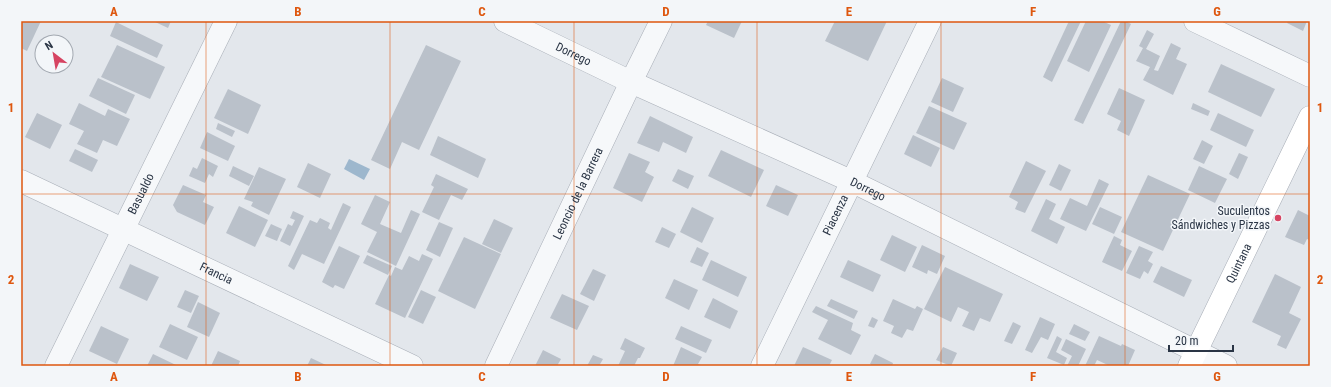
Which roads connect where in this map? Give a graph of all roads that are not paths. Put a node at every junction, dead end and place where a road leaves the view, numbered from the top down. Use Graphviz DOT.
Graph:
graph roads {
  1 [pos="226,21"];
  2 [pos="505,21"];
  3 [pos="661,21"];
  4 [pos="930,21"];
  5 [pos="1195,21"];
  6 [pos="1310,76"];
  7 [pos="630,82"];
  8 [pos="1310,117"];
  9 [pos="21,181"];
  10 [pos="851,181"];
  11 [pos="123,229"];
  12 [pos="1192,359"];
  13 [pos="56,366"];
  14 [pos="412,366"];
  15 [pos="496,366"];
  16 [pos="762,366"];
  17 [pos="1226,366"];
  1 -- 11 [label="street, Basualdo"];
  2 -- 7 [label="street, Dorrego"];
  3 -- 7 [label="street, Leoncio de la Barrera"];
  4 -- 10 [label="street, Piacenza"];
  5 -- 6 [label="street"];
  7 -- 10 [label="street, Dorrego"];
  7 -- 15 [label="street, Leoncio de la Barrera"];
  8 -- 12 [label="main road, Quintana"];
  9 -- 11 [label="street, Francia"];
  10 -- 12 [label="street, Dorrego"];
  10 -- 16 [label="street, Piacenza"];
  11 -- 13 [label="street, Basualdo"];
  11 -- 14 [label="street, Francia"];
  12 -- 17 [label="street, Dorrego"];
}
